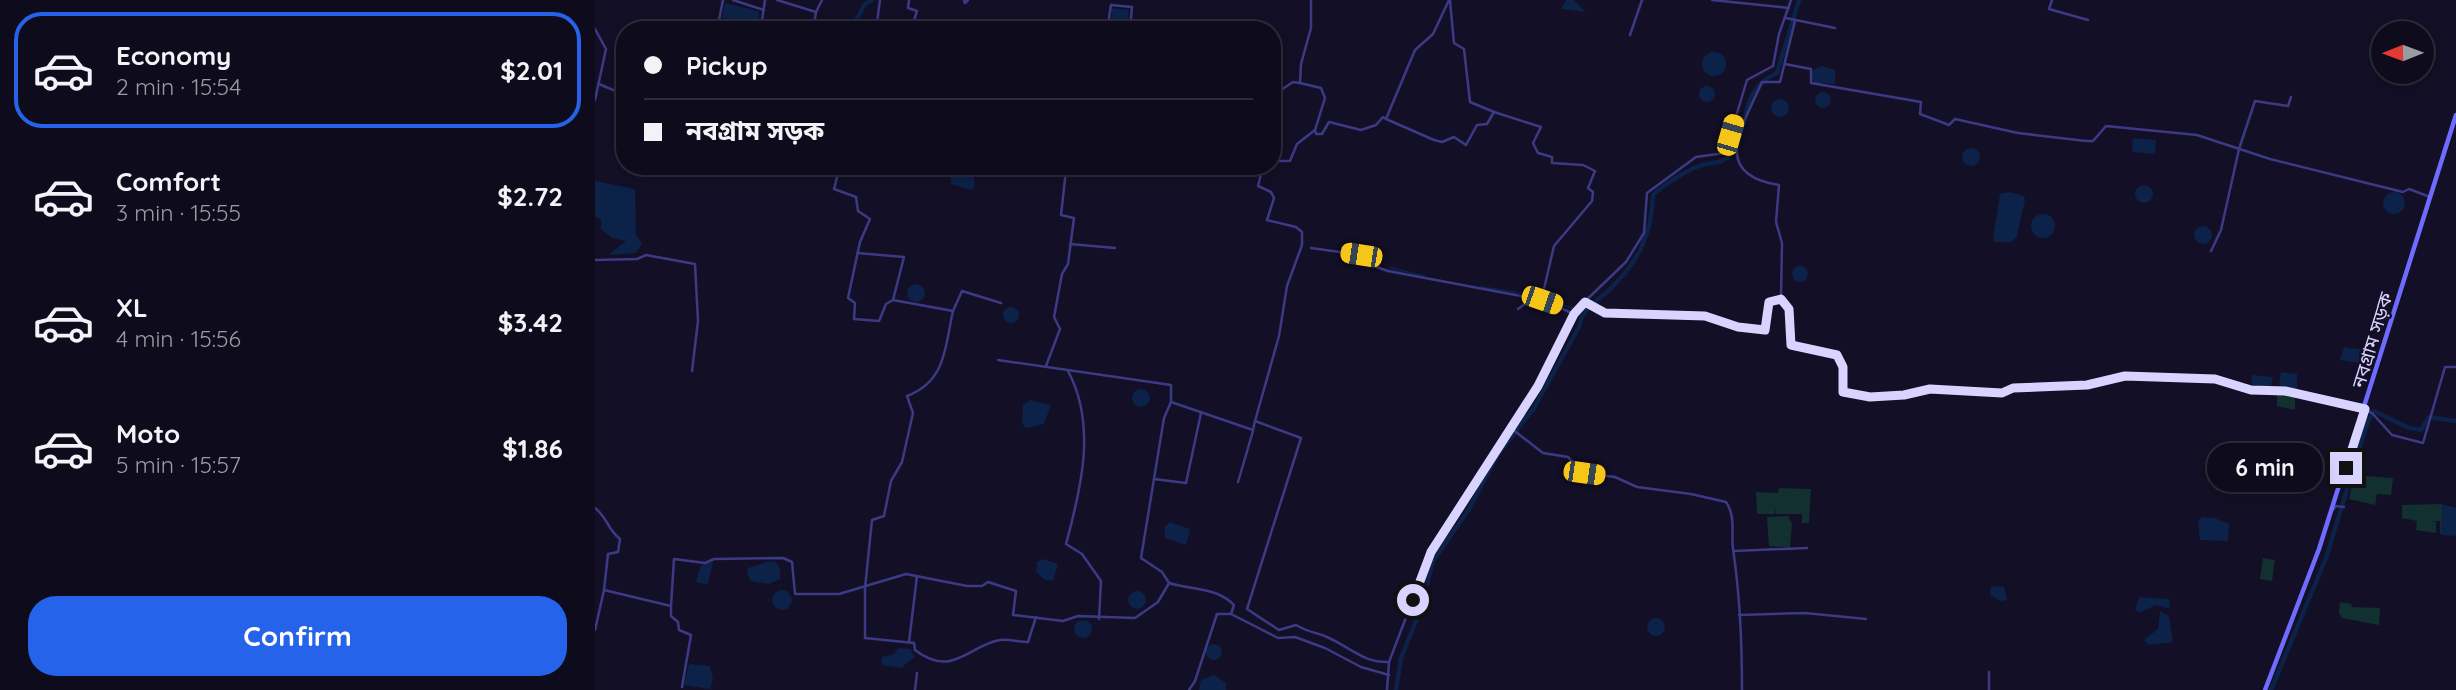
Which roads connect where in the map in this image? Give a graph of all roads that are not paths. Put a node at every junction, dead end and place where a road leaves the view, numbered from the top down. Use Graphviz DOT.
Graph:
graph roads {
  1 [pos="723,0"];
  2 [pos="733,0"];
  3 [pos="765,0"];
  4 [pos="777,0"];
  5 [pos="821,0"];
  6 [pos="880,0"];
  7 [pos="909,0"];
  8 [pos="1311,0"];
  9 [pos="1449,0"];
  10 [pos="1642,0"];
  11 [pos="1712,0"];
  12 [pos="1791,0"];
  13 [pos="2052,0"];
  14 [pos="1790,8"];
  15 [pos="764,10"];
  16 [pos="816,12"];
  17 [pos="1786,19"];
  18 [pos="2088,20"];
  19 [pos="723,21"];
  20 [pos="764,21"];
  21 [pos="814,21"];
  22 [pos="878,21"];
  23 [pos="913,21"];
  24 [pos="1108,21"];
  25 [pos="1131,21"];
  26 [pos="1795,21"];
  27 [pos="1835,28"];
  28 [pos="595,29"];
  29 [pos="1630,35"];
  30 [pos="597,36"];
  31 [pos="1785,64"];
  32 [pos="599,83"];
  33 [pos="1300,83"];
  34 [pos="1281,90"];
  35 [pos="616,91"];
  36 [pos="2291,97"];
  37 [pos="595,100"];
  38 [pos="1518,111"];
  39 [pos="1493,112"];
  40 [pos="2456,115"];
  41 [pos="1516,117"];
  42 [pos="1387,119"];
  43 [pos="1315,130"];
  44 [pos="2239,149"];
  45 [pos="1281,161"];
  46 [pos="838,175"];
  47 [pos="1065,175"];
  48 [pos="1261,175"];
  49 [pos="2431,198"];
  50 [pos="1070,244"];
  51 [pos="1115,248"];
  52 [pos="1311,248"];
  53 [pos="2211,251"];
  54 [pos="857,253"];
  55 [pos="595,260"];
  56 [pos="1543,293"];
  57 [pos="1533,298"];
  58 [pos="1781,299"];
  59 [pos="893,300"];
  60 [pos="1587,302"];
  61 [pos="1002,303"];
  62 [pos="1518,309"];
  63 [pos="953,310"];
  64 [pos="1574,314"];
  65 [pos="998,360"];
  66 [pos="1046,366"];
  67 [pos="2456,367"];
  68 [pos="692,370"];
  69 [pos="1068,371"];
  70 [pos="1171,402"];
  71 [pos="2365,409"];
  72 [pos="1201,414"];
  73 [pos="1255,421"];
  74 [pos="1253,430"];
  75 [pos="1513,430"];
  76 [pos="1154,479"];
  77 [pos="1238,482"];
  78 [pos="2344,507"];
  79 [pos="595,508"];
  80 [pos="2331,512"];
  81 [pos="1807,548"];
  82 [pos="1734,551"];
  83 [pos="917,576"];
  84 [pos="1169,583"];
  85 [pos="865,588"];
  86 [pos="604,590"];
  87 [pos="671,606"];
  88 [pos="1231,614"];
  89 [pos="1739,615"];
  90 [pos="1036,617"];
  91 [pos="1866,618"];
  92 [pos="1098,619"];
  93 [pos="595,630"];
  94 [pos="909,642"];
  95 [pos="1389,662"];
  96 [pos="1989,672"];
  97 [pos="917,673"];
  98 [pos="1389,675"];
  99 [pos="682,687"];
  100 [pos="915,690"];
  101 [pos="1189,690"];
  102 [pos="1387,690"];
  103 [pos="1742,690"];
  104 [pos="1989,690"];
  105 [pos="2265,690"];
  1 -- 19 [label="street"];
  2 -- 15 [label="street"];
  3 -- 15 [label="street"];
  4 -- 16 [label="street"];
  5 -- 16 [label="street"];
  6 -- 22 [label="street"];
  7 -- 23 [label="street"];
  8 -- 33 [label="street"];
  9 -- 39 [label="street"];
  9 -- 42 [label="street"];
  10 -- 29 [label="street"];
  11 -- 14 [label="street"];
  12 -- 14 [label="street"];
  13 -- 18 [label="street"];
  14 -- 17 [label="street"];
  15 -- 20 [label="street"];
  16 -- 21 [label="street"];
  17 -- 26 [label="street"];
  17 -- 60 [label="street"];
  24 -- 25 [label="street"];
  26 -- 27 [label="street"];
  26 -- 31 [label="street"];
  28 -- 30 [label="street"];
  30 -- 32 [label="street"];
  31 -- 44 [label="street"];
  31 -- 58 [label="street"];
  32 -- 35 [label="street"];
  32 -- 37 [label="street"];
  33 -- 34 [label="street"];
  33 -- 43 [label="street"];
  36 -- 44 [label="street"];
  38 -- 41 [label="street"];
  39 -- 41 [label="street"];
  39 -- 42 [label="street"];
  40 -- 49 [label="main road, নবগ্রাম সড়ক"];
  41 -- 56 [label="street"];
  42 -- 43 [label="street"];
  43 -- 45 [label="street"];
  44 -- 49 [label="street"];
  44 -- 53 [label="street"];
  46 -- 54 [label="street"];
  47 -- 50 [label="street"];
  48 -- 73 [label="street"];
  49 -- 71 [label="main road, নবগ্রাম সড়ক"];
  50 -- 51 [label="street"];
  50 -- 66 [label="street"];
  52 -- 57 [label="street"];
  54 -- 59 [label="street"];
  54 -- 59 [label="street"];
  55 -- 68 [label="street"];
  57 -- 62 [label="street"];
  57 -- 64 [label="street"];
  58 -- 60 [label="street"];
  58 -- 71 [label="street"];
  59 -- 63 [label="street"];
  60 -- 64 [label="street"];
  61 -- 63 [label="street"];
  63 -- 85 [label="street"];
  64 -- 75 [label="street"];
  65 -- 69 [label="street"];
  67 -- 71 [label="street"];
  69 -- 70 [label="street"];
  69 -- 92 [label="street"];
  70 -- 72 [label="street"];
  70 -- 76 [label="street"];
  71 -- 80 [label="main road, নবগ্রাম সড়ক"];
  72 -- 74 [label="street"];
  72 -- 76 [label="street"];
  73 -- 74 [label="street"];
  73 -- 95 [label="street"];
  74 -- 77 [label="street"];
  75 -- 82 [label="street"];
  75 -- 95 [label="street"];
  76 -- 84 [label="street"];
  78 -- 80 [label="street"];
  79 -- 86 [label="street"];
  80 -- 105 [label="main road, নবগ্রাম সড়ক"];
  81 -- 82 [label="street"];
  82 -- 89 [label="street"];
  83 -- 85 [label="street"];
  83 -- 90 [label="street"];
  83 -- 94 [label="street"];
  84 -- 88 [label="street"];
  84 -- 92 [label="street"];
  85 -- 87 [label="street"];
  85 -- 94 [label="street"];
  86 -- 87 [label="street"];
  86 -- 93 [label="street"];
  87 -- 99 [label="street"];
  88 -- 98 [label="street"];
  88 -- 101 [label="street"];
  89 -- 91 [label="street"];
  89 -- 103 [label="street"];
  90 -- 92 [label="street"];
  90 -- 94 [label="street"];
  95 -- 98 [label="street"];
  96 -- 104 [label="street"];
  97 -- 100 [label="street"];
  98 -- 102 [label="street"];
}
